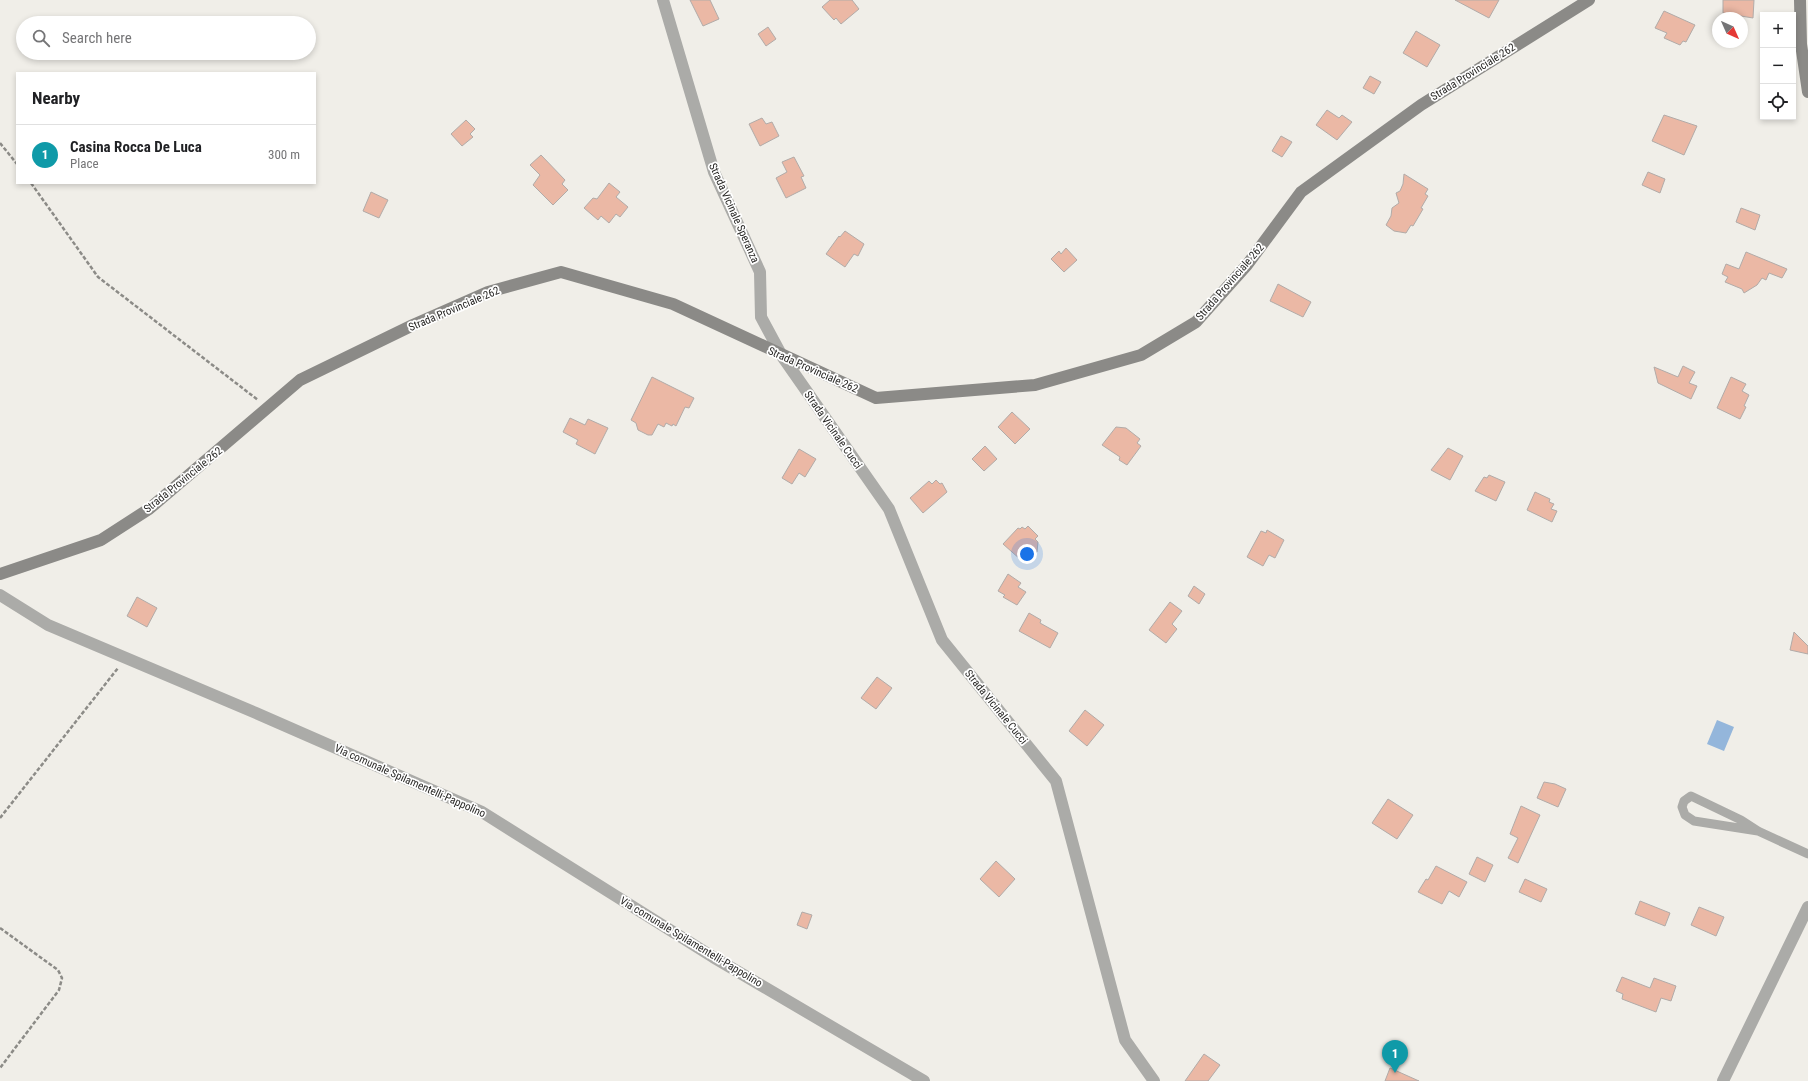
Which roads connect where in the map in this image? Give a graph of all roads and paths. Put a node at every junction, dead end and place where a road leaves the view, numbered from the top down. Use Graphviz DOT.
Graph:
graph roads {
  1 [pos="663,0"];
  2 [pos="1588,0"];
  3 [pos="1800,0"];
  4 [pos="1808,92"];
  5 [pos="0,143"];
  6 [pos="16,163"];
  7 [pos="32,184"];
  8 [pos="782,356"];
  9 [pos="269,408"];
  10 [pos="0,574"];
  11 [pos="0,595"];
  12 [pos="122,662"];
  13 [pos="0,818"];
  14 [pos="1758,831"];
  15 [pos="1808,854"];
  16 [pos="1808,907"];
  17 [pos="0,928"];
  18 [pos="0,1068"];
  19 [pos="924,1081"];
  20 [pos="1154,1081"];
  21 [pos="1723,1081"];
  1 -- 8 [label="street, Strada Vicinale Speranza"];
  2 -- 8 [label="street, Strada Provinciale 262"];
  3 -- 4 [label="street"];
  5 -- 6 [label="path"];
  7 -- 9 [label="path"];
  8 -- 9 [label="street, Strada Provinciale 262"];
  8 -- 20 [label="street, Strada Vicinale Cucci"];
  9 -- 10 [label="street, Strada Provinciale 262"];
  11 -- 19 [label="street, Via comunale Spilamentelli-Pappolino"];
  12 -- 13 [label="path"];
  14 -- 14 [label="lane"];
  14 -- 15 [label="lane"];
  16 -- 21 [label="street"];
  17 -- 18 [label="path"];
}
